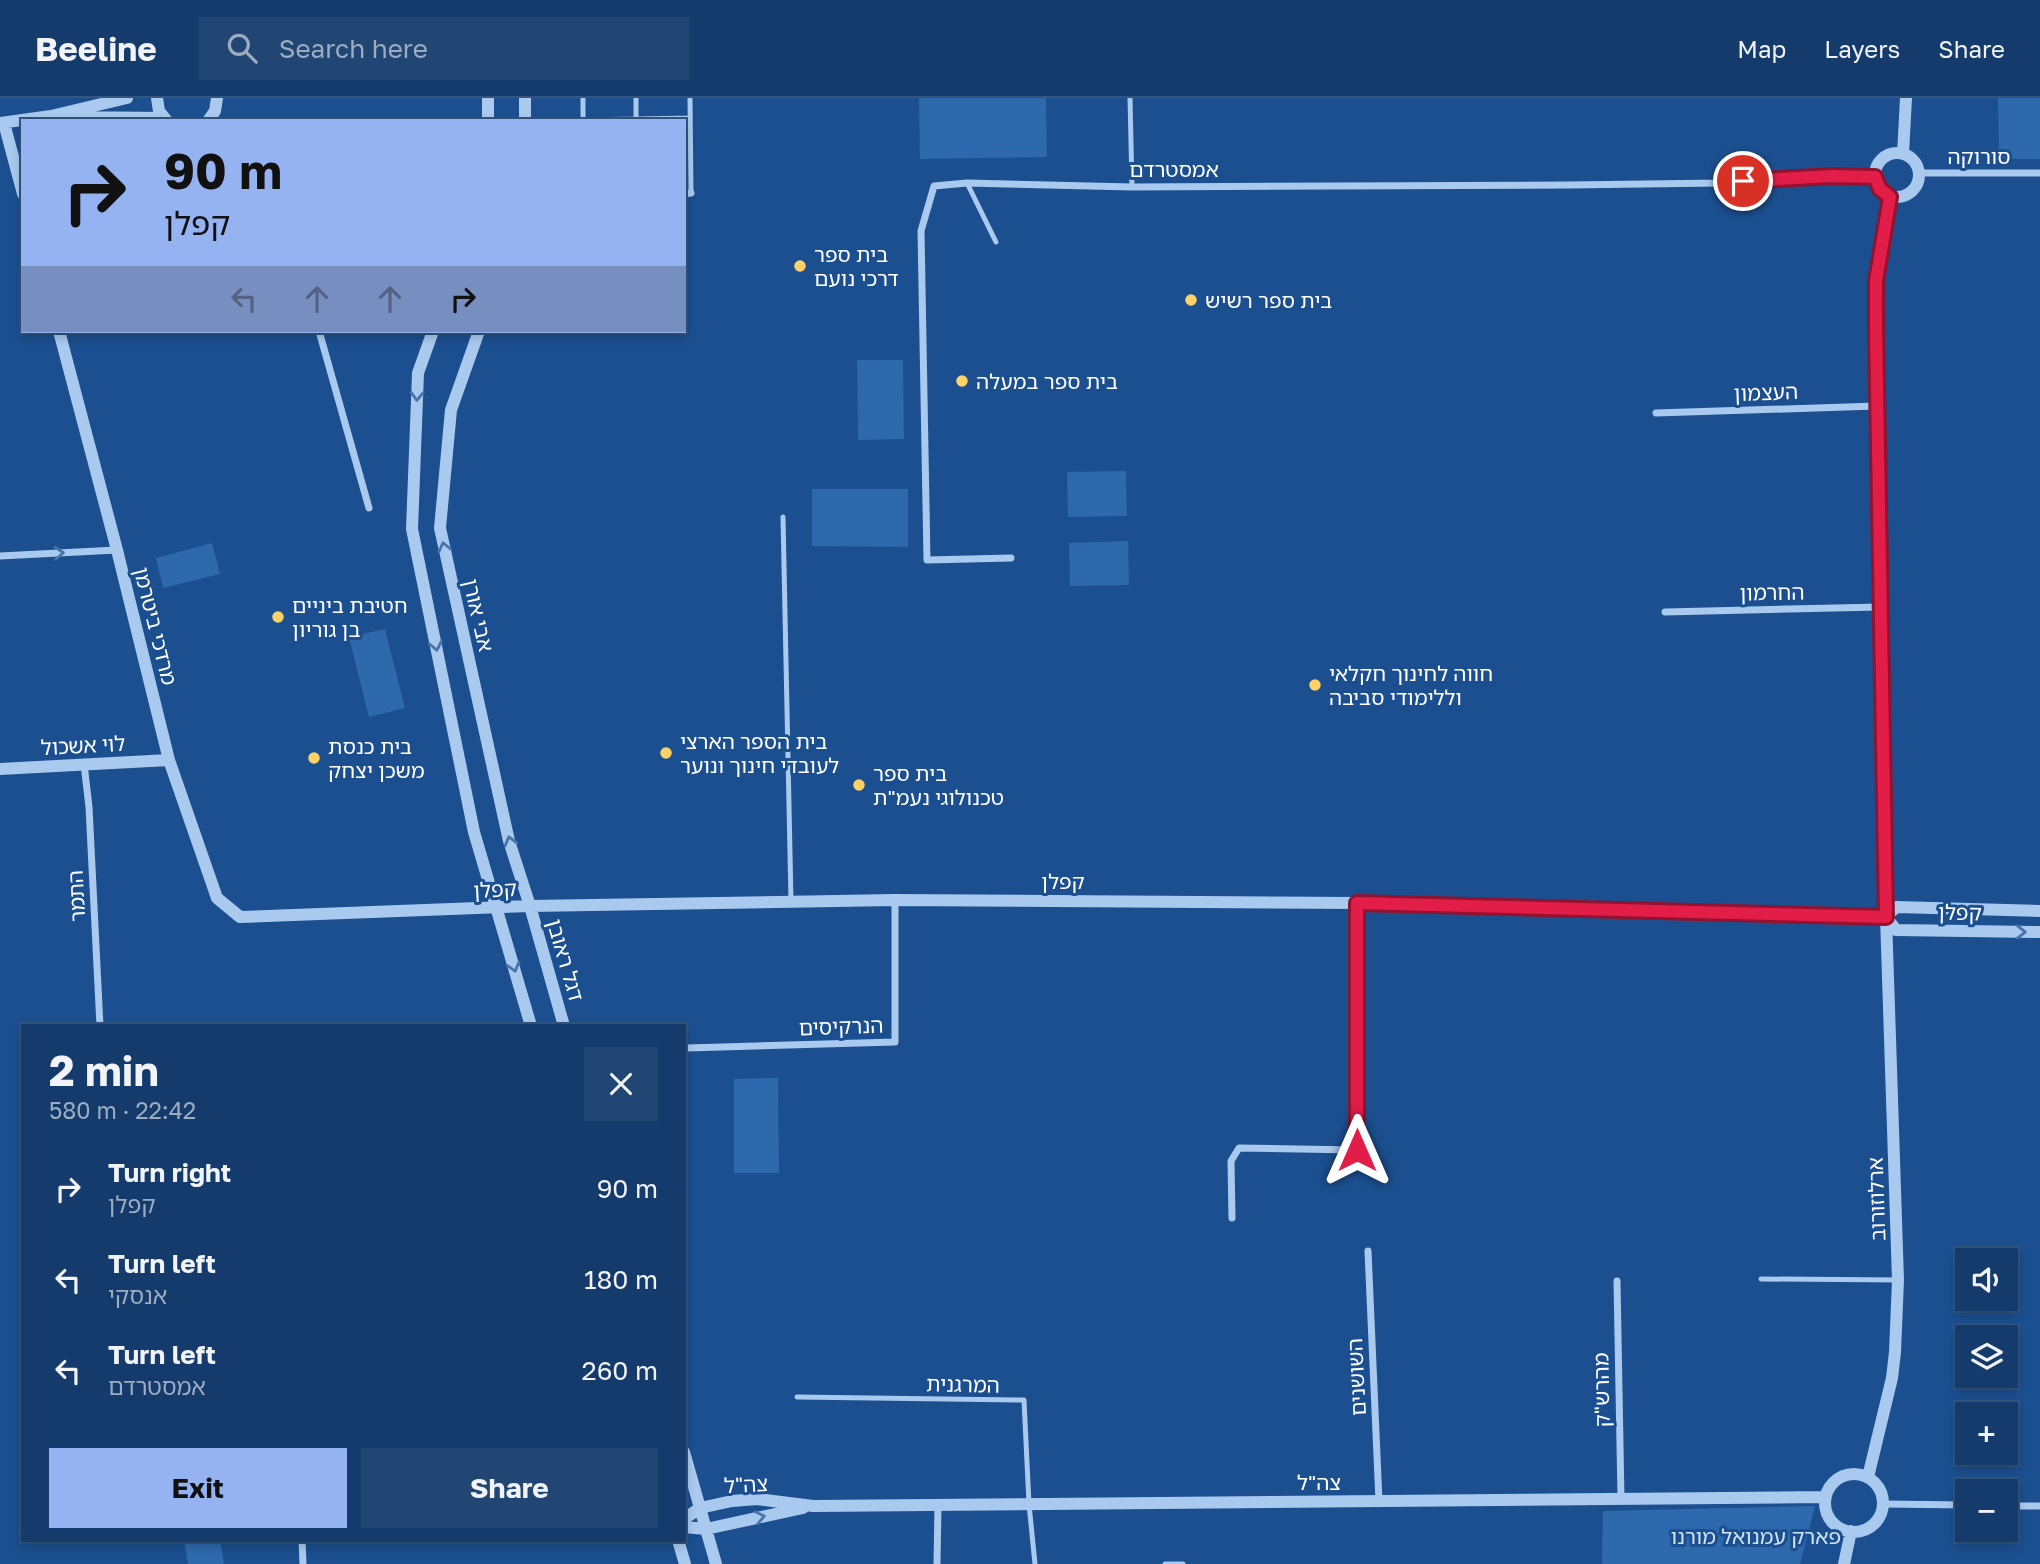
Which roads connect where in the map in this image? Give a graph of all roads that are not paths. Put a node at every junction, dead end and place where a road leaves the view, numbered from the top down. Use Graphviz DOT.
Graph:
graph roads {
  1 [pos="127,98"];
  2 [pos="157,98"];
  3 [pos="217,98"];
  4 [pos="488,98"];
  5 [pos="583,98"];
  6 [pos="636,98"];
  7 [pos="690,98"];
  8 [pos="1130,98"];
  9 [pos="1906,98"];
  10 [pos="525,101"];
  11 [pos="51,116"];
  12 [pos="691,118"];
  13 [pos="30,119"];
  14 [pos="136,119"];
  15 [pos="164,119"];
  16 [pos="210,119"];
  17 [pos="488,119"];
  18 [pos="525,119"];
  19 [pos="530,119"];
  20 [pos="583,119"];
  21 [pos="636,119"];
  22 [pos="21,120"];
  23 [pos="2,123"];
  24 [pos="1903,154"];
  25 [pos="1919,173"];
  26 [pos="2040,173"];
  27 [pos="1875,177"];
  28 [pos="967,183"];
  29 [pos="21,187"];
  30 [pos="1132,187"];
  31 [pos="688,193"];
  32 [pos="1890,197"];
  33 [pos="996,242"];
  34 [pos="60,333"];
  35 [pos="320,333"];
  36 [pos="432,333"];
  37 [pos="478,333"];
  38 [pos="1877,406"];
  39 [pos="1656,413"];
  40 [pos="369,508"];
  41 [pos="783,517"];
  42 [pos="117,550"];
  43 [pos="0,556"];
  44 [pos="1011,558"];
  45 [pos="1880,607"];
  46 [pos="1665,612"];
  47 [pos="169,760"];
  48 [pos="84,764"];
  49 [pos="0,769"];
  50 [pos="895,900"];
  51 [pos="791,901"];
  52 [pos="1357,903"];
  53 [pos="530,906"];
  54 [pos="498,908"];
  55 [pos="2040,911"];
  56 [pos="240,917"];
  57 [pos="1886,917"];
  58 [pos="2040,932"];
  59 [pos="100,1024"];
  60 [pos="530,1024"];
  61 [pos="563,1024"];
  62 [pos="687,1048"];
  63 [pos="1232,1218"];
  64 [pos="1368,1251"];
  65 [pos="1761,1279"];
  66 [pos="1898,1280"];
  67 [pos="1617,1281"];
  68 [pos="797,1397"];
  69 [pos="686,1459"];
  70 [pos="1868,1477"];
  71 [pos="1825,1497"];
  72 [pos="1621,1499"];
  73 [pos="1379,1501"];
  74 [pos="1029,1504"];
  75 [pos="1883,1504"];
  76 [pos="937,1505"];
  77 [pos="1955,1505"];
  78 [pos="813,1506"];
  79 [pos="2018,1506"];
  80 [pos="2040,1506"];
  81 [pos="700,1508"];
  82 [pos="686,1518"];
  83 [pos="686,1527"];
  84 [pos="706,1529"];
  85 [pos="1851,1531"];
  86 [pos="302,1542"];
  87 [pos="679,1542"];
  88 [pos="303,1564"];
  89 [pos="685,1564"];
  90 [pos="716,1564"];
  91 [pos="937,1564"];
  92 [pos="1035,1564"];
  93 [pos="1165,1564"];
  94 [pos="1183,1564"];
  95 [pos="1844,1564"];
  1 -- 11 [label="street"];
  2 -- 15 [label="street"];
  3 -- 16 [label="street"];
  4 -- 17 [label="street"];
  5 -- 20 [label="lane"];
  6 -- 21 [label="lane"];
  7 -- 12 [label="lane"];
  8 -- 30 [label="lane"];
  9 -- 24 [label="street"];
  10 -- 18 [label="street"];
  10 -- 19 [label="street"];
  11 -- 13 [label="street"];
  11 -- 14 [label="street"];
  12 -- 21 [label="lane"];
  12 -- 31 [label="lane"];
  22 -- 23 [label="street"];
  23 -- 29 [label="street"];
  24 -- 25 [label="street"];
  24 -- 27 [label="street"];
  25 -- 26 [label="street, סורוקה"];
  25 -- 32 [label="street"];
  27 -- 30 [label="street, אמסטרדם"];
  27 -- 32 [label="street"];
  28 -- 30 [label="street, אמסטרדם"];
  28 -- 33 [label="lane"];
  28 -- 44 [label="street, אמסטרדם"];
  32 -- 38 [label="street, ארלוזורוב"];
  34 -- 42 [label="street, מרדכי ביטרמן"];
  35 -- 40 [label="street"];
  36 -- 54 [label="street, one-way"];
  53 -- 37 [label="street, אבי אורן, one-way"];
  38 -- 39 [label="street, העצמון"];
  38 -- 45 [label="street, ארלוזורוב"];
  41 -- 51 [label="lane"];
  43 -- 42 [label="street, one-way"];
  42 -- 47 [label="street, מרדכי ביטרמן"];
  45 -- 46 [label="street, החרמון"];
  45 -- 57 [label="street, ארלוזורוב"];
  47 -- 48 [label="street, לוי אשכול"];
  47 -- 56 [label="street, מרדכי ביטרמן"];
  48 -- 49 [label="street, לוי אשכול"];
  48 -- 59 [label="street, התמר"];
  50 -- 51 [label="street, קפלן"];
  50 -- 52 [label="street, קפלן"];
  50 -- 62 [label="street, הנרקיסים"];
  51 -- 53 [label="street, קפלן"];
  52 -- 57 [label="street, קפלן"];
  52 -- 63 [label="street"];
  53 -- 54 [label="street, קפלן"];
  53 -- 61 [label="street, דגל ראובן"];
  54 -- 56 [label="street, קפלן"];
  54 -- 60 [label="street, one-way"];
  55 -- 57 [label="street, קפלן"];
  57 -- 58 [label="street, קפלן, one-way"];
  57 -- 66 [label="street, ארלוזורוב"];
  64 -- 73 [label="street, השושנים"];
  65 -- 66 [label="lane"];
  66 -- 70 [label="street, ארלוזורוב"];
  67 -- 72 [label="street, מהרש\"ק"];
  68 -- 74 [label="lane, המרגנית"];
  69 -- 81 [label="street"];
  70 -- 71 [label="street"];
  70 -- 75 [label="street"];
  71 -- 72 [label="street, צה\"ל"];
  71 -- 85 [label="street"];
  72 -- 73 [label="street, צה\"ל"];
  73 -- 74 [label="street, צה\"ל"];
  74 -- 76 [label="street, צה\"ל"];
  74 -- 92 [label="lane"];
  75 -- 77 [label="street"];
  75 -- 85 [label="street"];
  76 -- 78 [label="street, צה\"ל"];
  76 -- 91 [label="street"];
  78 -- 81 [label="street, צה\"ל"];
  84 -- 78 [label="street, צה\"ל, one-way"];
  79 -- 80 [label="street"];
  81 -- 82 [label="street, צה\"ל"];
  81 -- 84 [label="street"];
  83 -- 84 [label="street, צה\"ל"];
  84 -- 90 [label="street"];
  85 -- 95 [label="street"];
  86 -- 88 [label="street"];
  87 -- 89 [label="street"];
  93 -- 94 [label="lane"];
}
